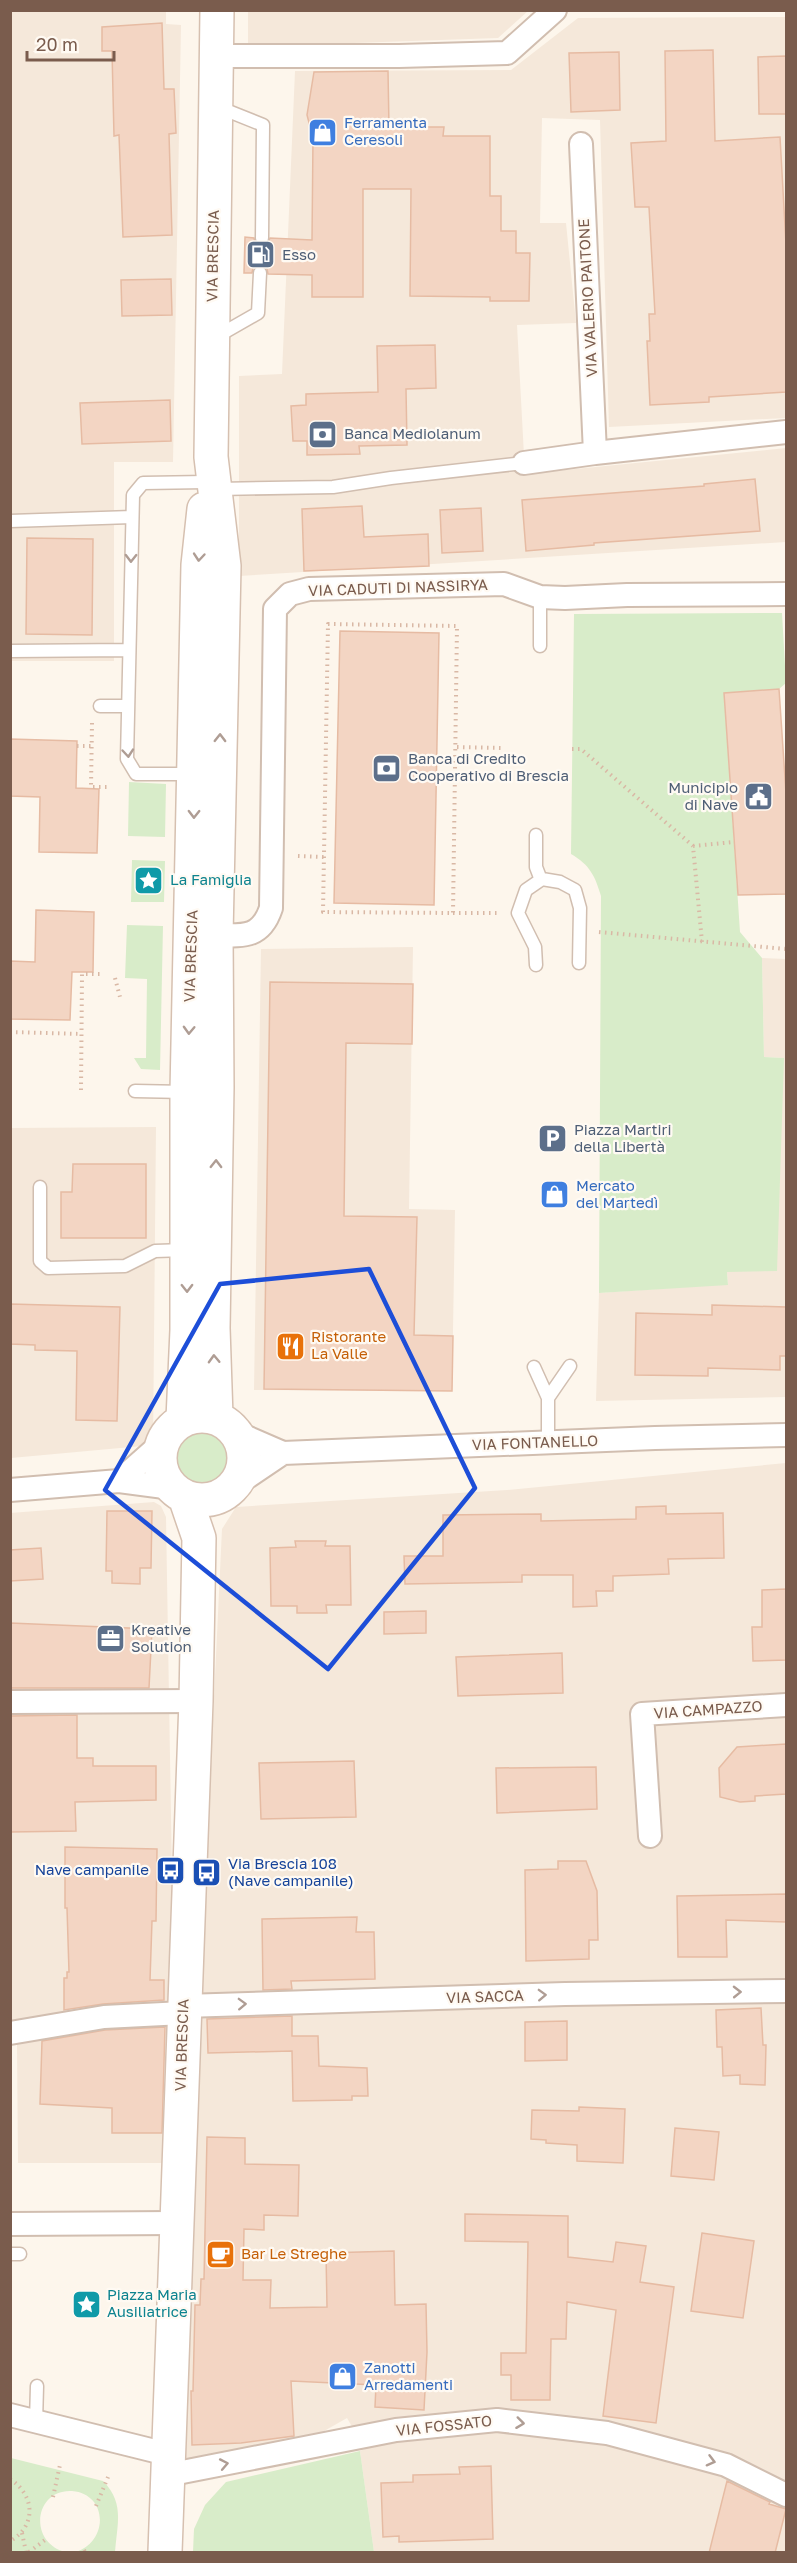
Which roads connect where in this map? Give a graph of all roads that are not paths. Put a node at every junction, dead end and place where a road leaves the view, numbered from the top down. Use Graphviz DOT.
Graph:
graph roads {
  1 [pos="217,10"];
  2 [pos="555,10"];
  3 [pos="216,56"];
  4 [pos="215,106"];
  5 [pos="581,144"];
  6 [pos="262,238"];
  7 [pos="260,273"];
  8 [pos="212,339"];
  9 [pos="786,432"];
  10 [pos="595,453"];
  11 [pos="524,463"];
  12 [pos="211,476"];
  13 [pos="132,516"];
  14 [pos="10,521"];
  15 [pos="786,594"];
  16 [pos="540,597"];
  17 [pos="540,646"];
  18 [pos="129,650"];
  19 [pos="10,651"];
  20 [pos="128,706"];
  21 [pos="96,711"];
  22 [pos="195,774"];
  23 [pos="536,835"];
  24 [pos="541,880"];
  25 [pos="216,935"];
  26 [pos="579,963"];
  27 [pos="536,965"];
  28 [pos="135,1091"];
  29 [pos="187,1092"];
  30 [pos="40,1187"];
  31 [pos="186,1250"];
  32 [pos="570,1366"];
  33 [pos="534,1367"];
  34 [pos="548,1398"];
  35 [pos="226,1425"];
  36 [pos="173,1431"];
  37 [pos="786,1435"];
  38 [pos="548,1442"];
  39 [pos="283,1453"];
  40 [pos="119,1481"];
  41 [pos="10,1490"];
  42 [pos="227,1491"];
  43 [pos="178,1492"];
  44 [pos="199,1538"];
  45 [pos="196,1701"];
  46 [pos="10,1702"];
  47 [pos="786,1705"];
  48 [pos="650,1836"];
  49 [pos="786,1991"];
  50 [pos="183,2010"];
  51 [pos="10,2033"];
  52 [pos="175,2223"];
  53 [pos="10,2224"];
  54 [pos="37,2386"];
  55 [pos="10,2415"];
  56 [pos="36,2422"];
  57 [pos="167,2465"];
  58 [pos="786,2495"];
  59 [pos="165,2553"];
  1 -- 3 [label="main road, VIA BRESCIA"];
  2 -- 3 [label="street"];
  3 -- 4 [label="main road, VIA BRESCIA"];
  4 -- 6 [label="lane"];
  4 -- 8 [label="main road, VIA BRESCIA"];
  5 -- 10 [label="street, VIA VALERIO PAITONE"];
  7 -- 8 [label="lane"];
  8 -- 12 [label="main road, VIA BRESCIA"];
  9 -- 10 [label="street"];
  10 -- 11 [label="street"];
  11 -- 12 [label="lane"];
  12 -- 13 [label="lane"];
  12 -- 22 [label="main road, VIA BRESCIA, one-way"];
  25 -- 12 [label="main road, VIA BRESCIA, one-way"];
  13 -- 14 [label="lane"];
  13 -- 18 [label="lane, one-way"];
  15 -- 16 [label="street, VIA CADUTI DI NASSIRYA"];
  16 -- 17 [label="lane"];
  16 -- 25 [label="street, VIA CADUTI DI NASSIRYA"];
  18 -- 19 [label="lane"];
  18 -- 20 [label="lane"];
  20 -- 21 [label="lane"];
  20 -- 22 [label="lane, one-way"];
  22 -- 29 [label="main road, VIA BRESCIA, one-way"];
  23 -- 24 [label="lane"];
  24 -- 26 [label="lane"];
  24 -- 27 [label="lane"];
  35 -- 25 [label="main road, VIA BRESCIA, one-way"];
  28 -- 29 [label="lane"];
  29 -- 31 [label="main road, VIA BRESCIA"];
  30 -- 31 [label="lane"];
  31 -- 36 [label="main road, VIA BRESCIA, one-way"];
  32 -- 34 [label="lane"];
  33 -- 34 [label="lane"];
  34 -- 38 [label="lane"];
  35 -- 36 [label="main road"];
  35 -- 39 [label="street, VIA FONTANELLO"];
  35 -- 42 [label="main road, VIA BRESCIA"];
  36 -- 40 [label="street"];
  36 -- 43 [label="main road, VIA BRESCIA"];
  37 -- 38 [label="street, VIA FONTANELLO"];
  38 -- 39 [label="street, VIA FONTANELLO"];
  39 -- 42 [label="street"];
  40 -- 41 [label="street"];
  40 -- 43 [label="street"];
  42 -- 43 [label="main road"];
  42 -- 44 [label="main road, VIA BRESCIA"];
  43 -- 44 [label="main road, VIA BRESCIA"];
  44 -- 45 [label="main road, VIA BRESCIA"];
  45 -- 46 [label="street"];
  45 -- 50 [label="main road, VIA BRESCIA"];
  47 -- 48 [label="street, VIA CAMPAZZO"];
  50 -- 49 [label="street, VIA SACCA, one-way"];
  50 -- 51 [label="street, VIA SACCA"];
  50 -- 52 [label="main road, VIA BRESCIA"];
  52 -- 53 [label="street"];
  52 -- 57 [label="main road, VIA BRESCIA"];
  54 -- 56 [label="lane"];
  55 -- 56 [label="street"];
  56 -- 57 [label="street"];
  57 -- 58 [label="street, VIA FOSSATO, one-way"];
  57 -- 59 [label="main road, VIA BRESCIA"];
}
